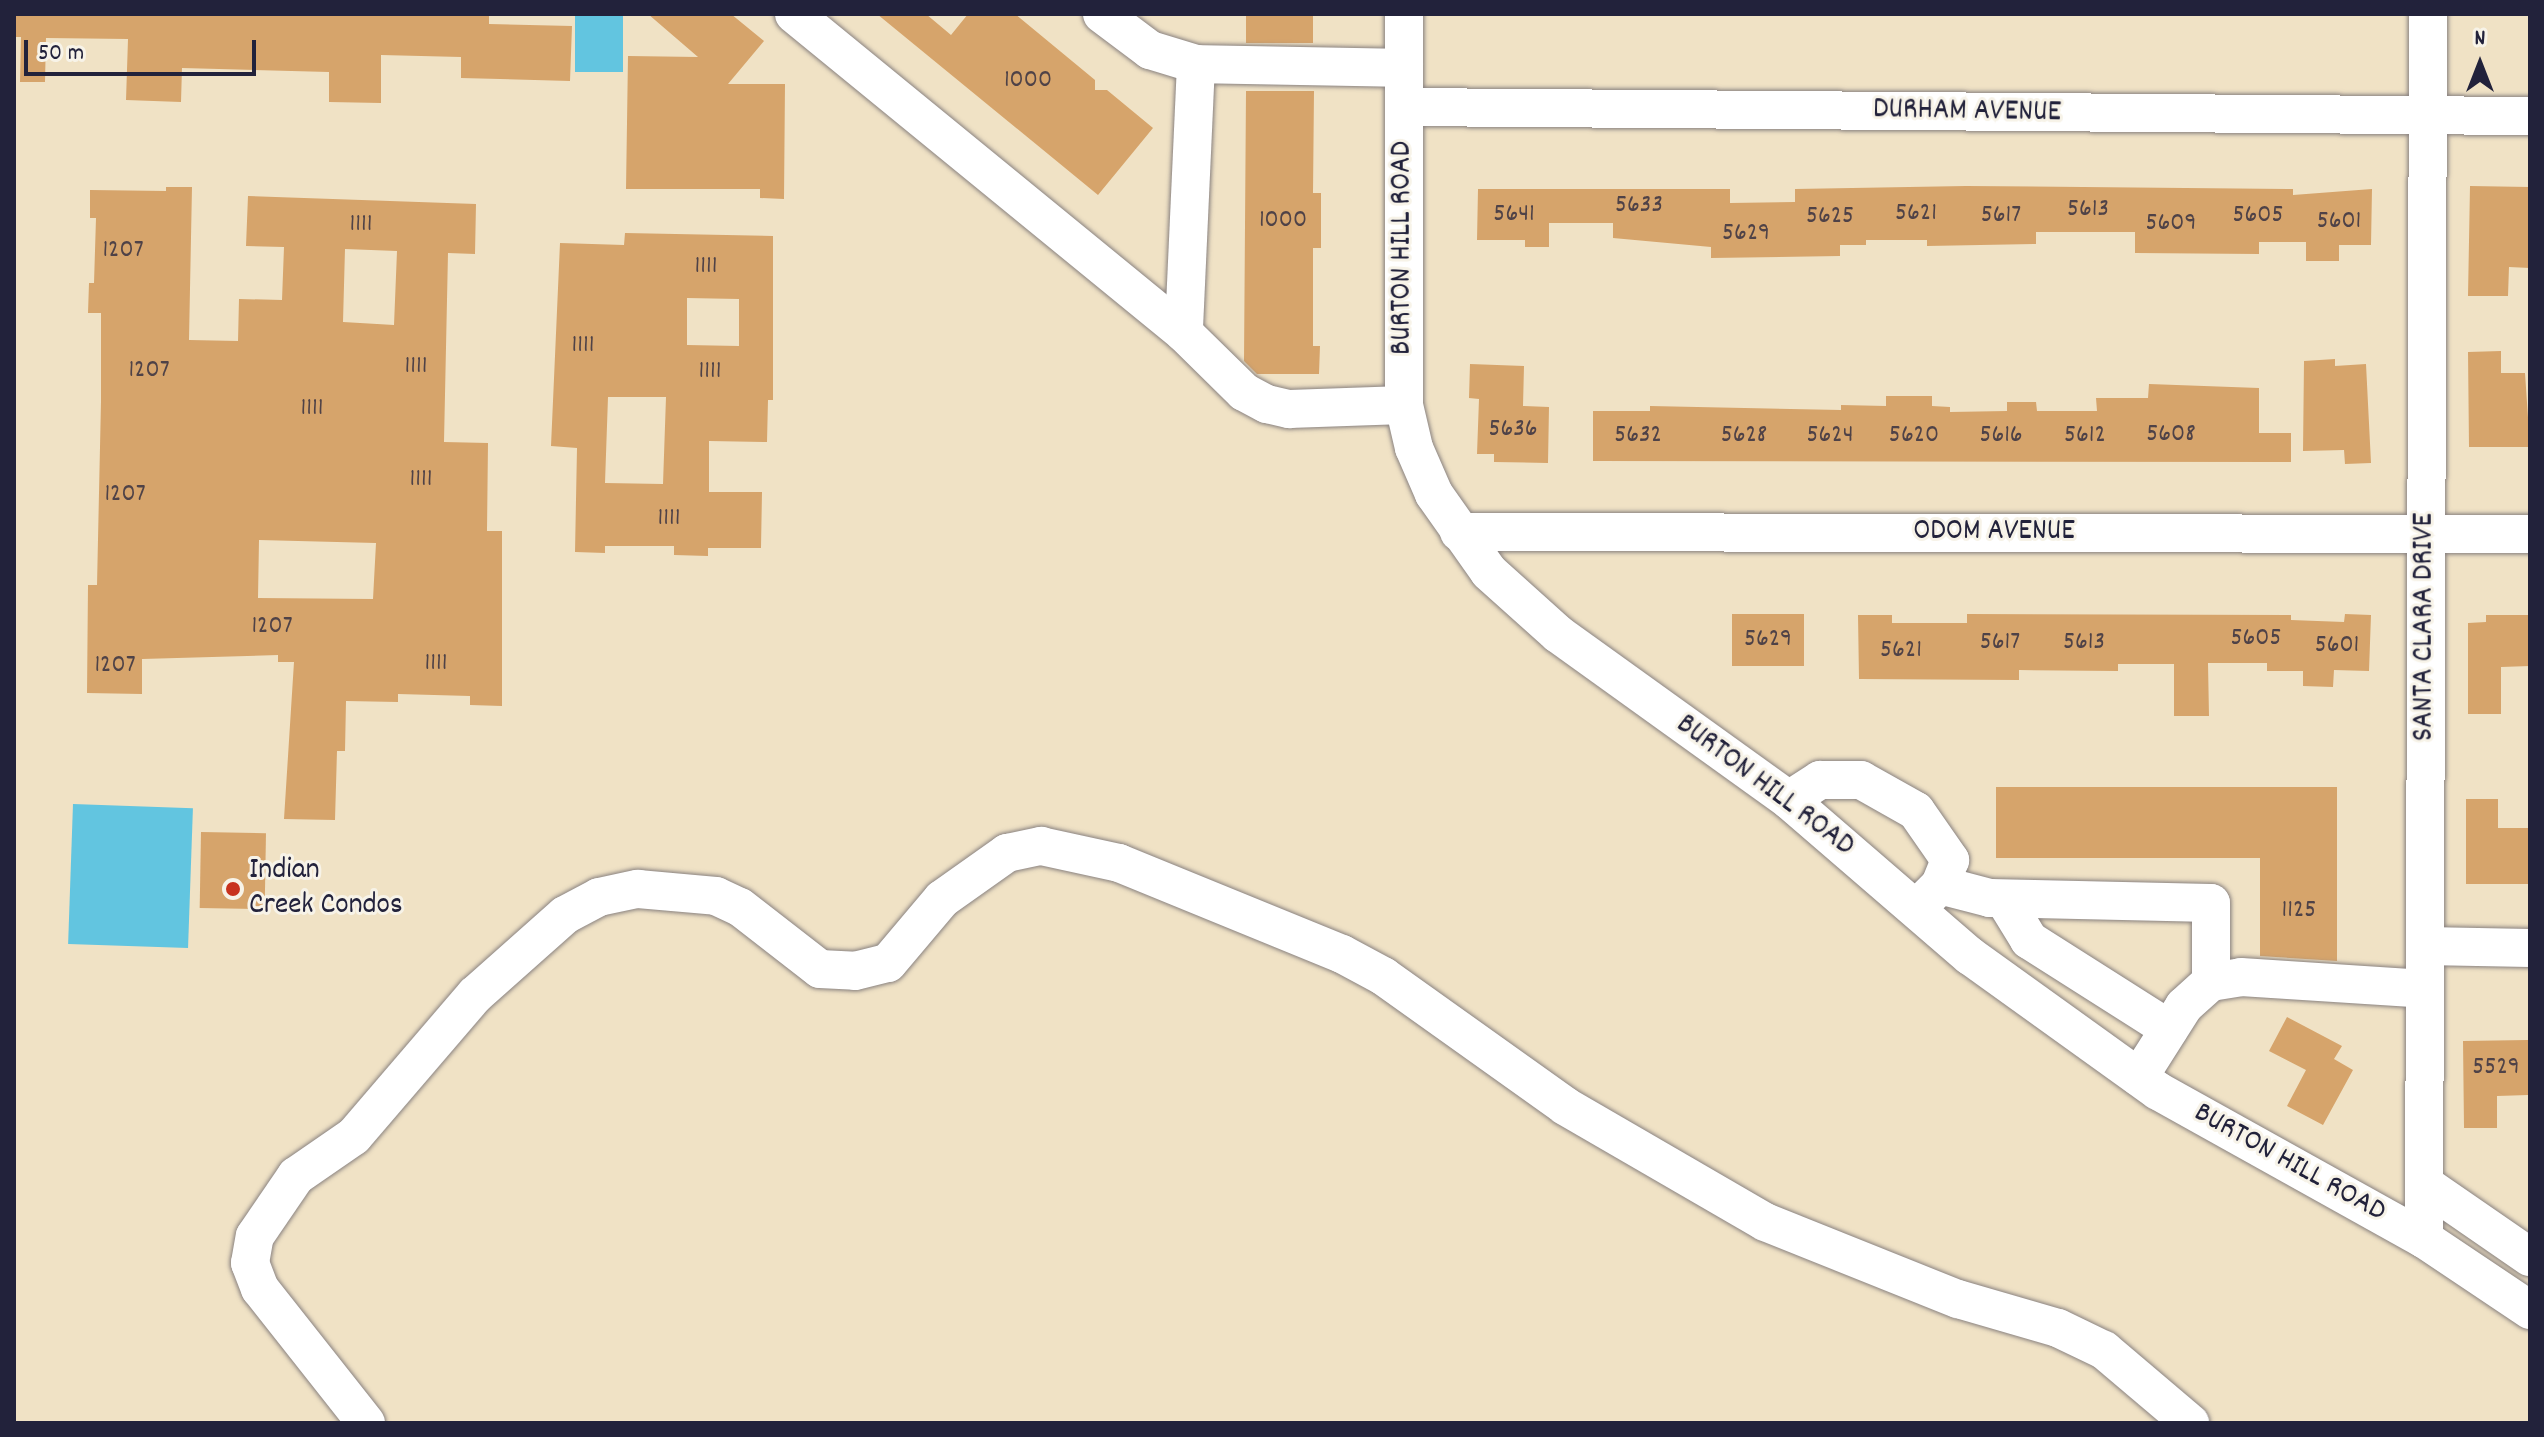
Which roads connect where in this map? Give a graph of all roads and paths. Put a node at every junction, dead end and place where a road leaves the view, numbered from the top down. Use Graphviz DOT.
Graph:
graph roads {
  1 [pos="794,14"];
  2 [pos="1102,14"];
  3 [pos="1404,14"];
  4 [pos="2428,14"];
  5 [pos="1196,64"];
  6 [pos="1404,68"];
  7 [pos="1404,107"];
  8 [pos="2530,116"];
  9 [pos="2427,117"];
  10 [pos="1184,333"];
  11 [pos="1404,405"];
  12 [pos="1459,532"];
  13 [pos="2426,534"];
  14 [pos="2530,534"];
  15 [pos="1789,800"];
  16 [pos="1928,897"];
  17 [pos="2004,899"];
  18 [pos="2425,946"];
  19 [pos="2530,948"];
  20 [pos="2211,982"];
  21 [pos="2425,989"];
  22 [pos="2169,1029"];
  23 [pos="2139,1077"];
  24 [pos="2424,1184"];
  25 [pos="2424,1239"];
  26 [pos="2530,1257"];
  27 [pos="2530,1310"];
  28 [pos="366,1423"];
  29 [pos="2190,1423"];
  1 -- 10 [label="street"];
  2 -- 5 [label="street"];
  3 -- 6 [label="street, BURTON HILL ROAD"];
  4 -- 9 [label="street, SANTA CLARA DRIVE"];
  5 -- 6 [label="street"];
  5 -- 10 [label="street"];
  6 -- 7 [label="street, BURTON HILL ROAD"];
  7 -- 9 [label="street, DURHAM AVENUE"];
  7 -- 11 [label="street, BURTON HILL ROAD"];
  8 -- 9 [label="street, DURHAM AVENUE"];
  9 -- 13 [label="street, SANTA CLARA DRIVE"];
  10 -- 11 [label="street"];
  11 -- 12 [label="street, BURTON HILL ROAD"];
  12 -- 13 [label="street, ODOM AVENUE"];
  12 -- 15 [label="street, BURTON HILL ROAD"];
  13 -- 14 [label="street, ODOM AVENUE"];
  13 -- 18 [label="street, SANTA CLARA DRIVE"];
  15 -- 16 [label="street, BURTON HILL ROAD"];
  15 -- 16 [label="street"];
  16 -- 17 [label="street"];
  16 -- 23 [label="street, BURTON HILL ROAD"];
  17 -- 20 [label="street"];
  17 -- 22 [label="street"];
  18 -- 19 [label="street"];
  18 -- 21 [label="street, SANTA CLARA DRIVE"];
  20 -- 21 [label="street"];
  20 -- 22 [label="street"];
  21 -- 24 [label="street, SANTA CLARA DRIVE"];
  22 -- 23 [label="street"];
  23 -- 25 [label="street, BURTON HILL ROAD"];
  24 -- 25 [label="street, SANTA CLARA DRIVE"];
  24 -- 26 [label="street"];
  25 -- 27 [label="street, BURTON HILL ROAD"];
  28 -- 29 [label="street"];
}
